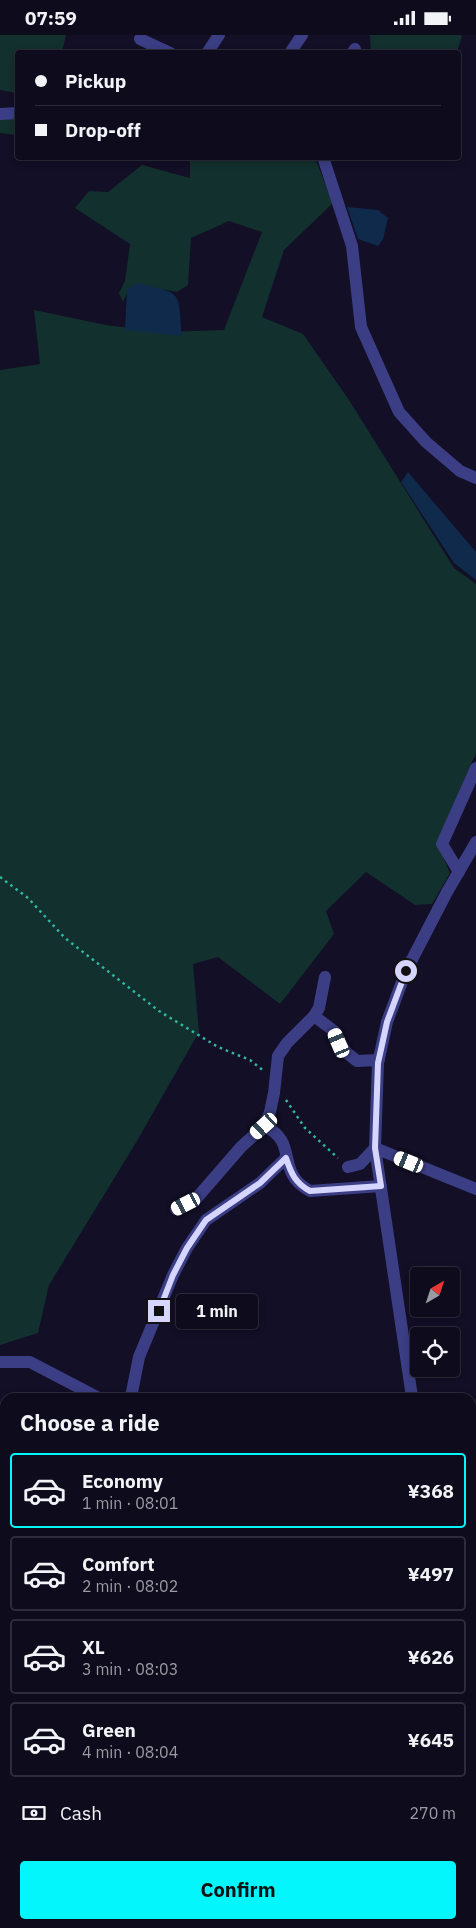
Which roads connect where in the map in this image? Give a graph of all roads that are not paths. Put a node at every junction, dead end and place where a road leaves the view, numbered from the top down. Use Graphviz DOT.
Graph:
graph roads {
  1 [pos="218,35"];
  2 [pos="302,35"];
  3 [pos="140,39"];
  4 [pos="164,50"];
  5 [pos="209,50"];
  6 [pos="292,50"];
  7 [pos="0,113"];
  8 [pos="15,113"];
  9 [pos="324,160"];
  10 [pos="476,478"];
  11 [pos="476,767"];
  12 [pos="476,842"];
  13 [pos="459,872"];
  14 [pos="326,977"];
  15 [pos="314,1016"];
  16 [pos="379,1060"];
  17 [pos="264,1126"];
  18 [pos="375,1148"];
  19 [pos="286,1158"];
  20 [pos="348,1167"];
  21 [pos="381,1186"];
  22 [pos="476,1189"];
  23 [pos="176,1209"];
  24 [pos="0,1361"];
  25 [pos="89,1393"];
  26 [pos="132,1393"];
  27 [pos="411,1393"];
  1 -- 5 [label="street"];
  2 -- 6 [label="street"];
  3 -- 4 [label="street"];
  7 -- 8 [label="street"];
  9 -- 10 [label="street"];
  11 -- 13 [label="street"];
  12 -- 13 [label="street"];
  13 -- 16 [label="street"];
  14 -- 15 [label="street"];
  15 -- 16 [label="street"];
  15 -- 17 [label="street"];
  16 -- 18 [label="street"];
  17 -- 19 [label="street"];
  17 -- 23 [label="street"];
  18 -- 20 [label="street"];
  18 -- 21 [label="street"];
  18 -- 22 [label="street"];
  19 -- 21 [label="street"];
  19 -- 26 [label="street"];
  21 -- 27 [label="street"];
  24 -- 25 [label="street"];
}
